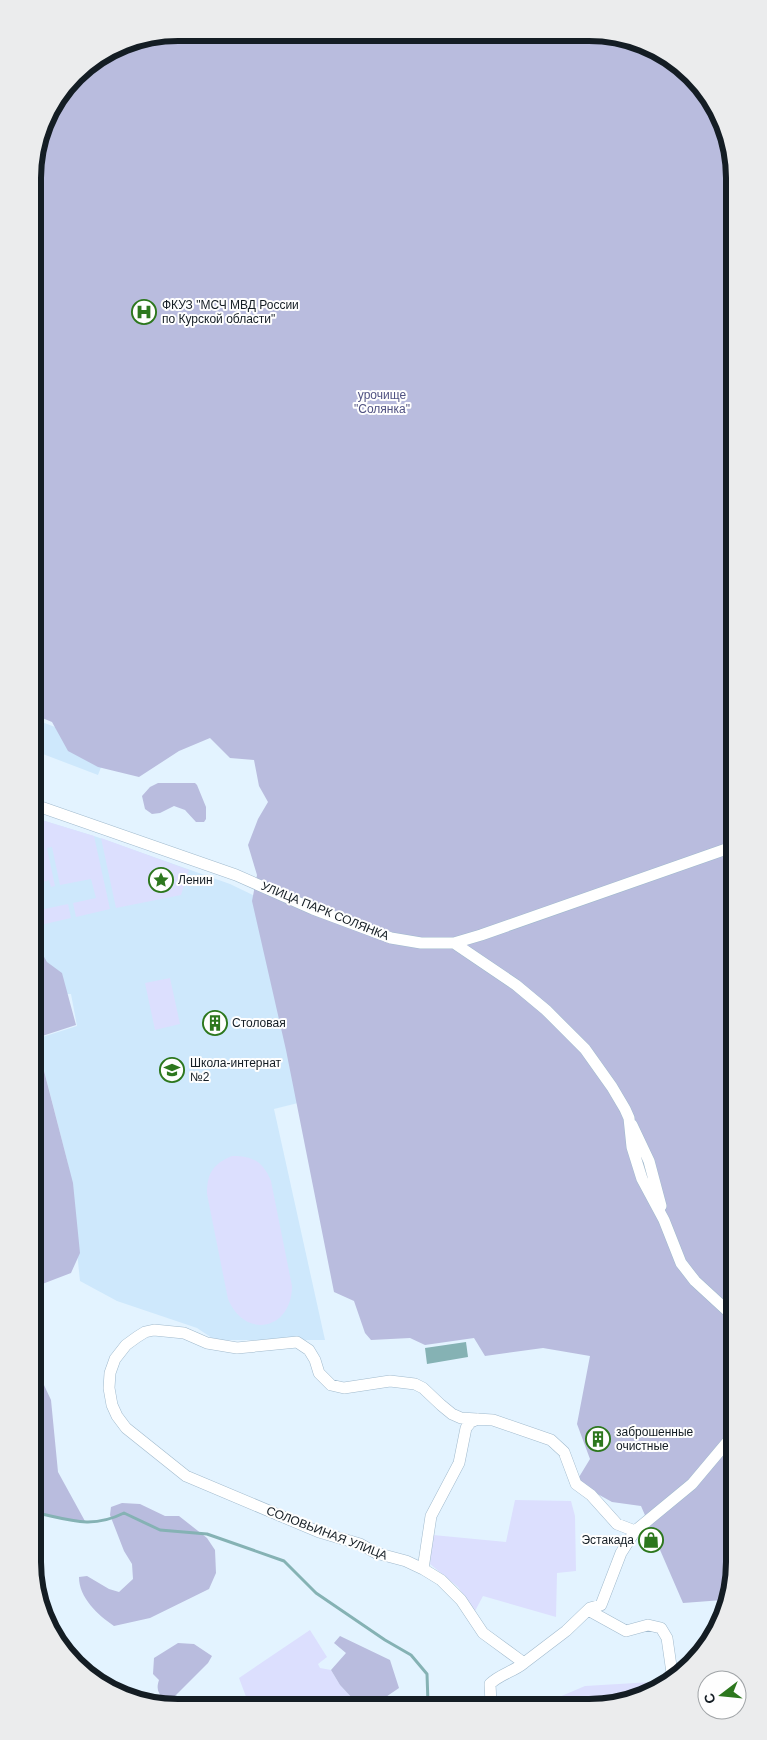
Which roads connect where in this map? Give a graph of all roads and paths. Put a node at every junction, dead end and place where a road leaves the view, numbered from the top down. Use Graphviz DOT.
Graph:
graph roads {
  1 [pos="42,807"];
  2 [pos="726,849"];
  3 [pos="454,943"];
  4 [pos="725,1309"];
  5 [pos="478,1419"];
  6 [pos="725,1445"];
  7 [pos="635,1531"];
  8 [pos="424,1569"];
  9 [pos="588,1610"];
  10 [pos="524,1663"];
  11 [pos="672,1671"];
  12 [pos="491,1699"];
  1 -- 3 [label="street, УЛИЦА ПАРК СОЛЯНКА"];
  2 -- 3 [label="street, УЛИЦА ПАРК СОЛЯНКА"];
  3 -- 4 [label="street"];
  5 -- 7 [label="street"];
  5 -- 8 [label="street"];
  5 -- 8 [label="street, СОЛОВЬИНАЯ УЛИЦА"];
  6 -- 7 [label="street"];
  7 -- 9 [label="street"];
  8 -- 10 [label="street, СОЛОВЬИНАЯ УЛИЦА"];
  9 -- 10 [label="street"];
  9 -- 11 [label="street"];
  10 -- 12 [label="street"];
}
